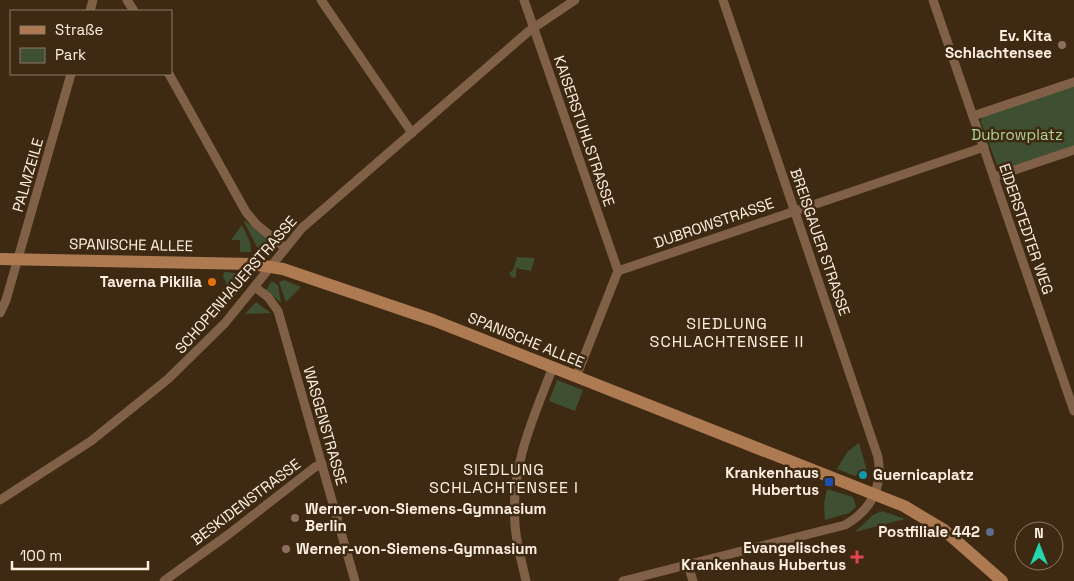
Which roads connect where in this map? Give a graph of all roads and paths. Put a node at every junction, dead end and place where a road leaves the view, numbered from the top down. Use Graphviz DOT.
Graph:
graph roads {
  1 [pos="321,0"];
  2 [pos="524,0"];
  3 [pos="575,0"];
  4 [pos="723,0"];
  5 [pos="934,0"];
  6 [pos="535,26"];
  7 [pos="72,75"];
  8 [pos="170,75"];
  9 [pos="1074,82"];
  10 [pos="973,116"];
  11 [pos="412,133"];
  12 [pos="984,147"];
  13 [pos="1074,150"];
  14 [pos="994,177"];
  15 [pos="794,210"];
  16 [pos="285,248"];
  17 [pos="0,259"];
  18 [pos="18,259"];
  19 [pos="272,268"];
  20 [pos="618,271"];
  21 [pos="255,287"];
  22 [pos="0,313"];
  23 [pos="553,368"];
  24 [pos="576,377"];
  25 [pos="1074,411"];
  26 [pos="322,464"];
  27 [pos="874,494"];
  28 [pos="0,500"];
  29 [pos="688,565"];
  30 [pos="164,581"];
  31 [pos="355,581"];
  32 [pos="526,581"];
  33 [pos="623,581"];
  34 [pos="694,581"];
  35 [pos="1002,581"];
  1 -- 11 [label="street"];
  2 -- 6 [label="street, KAISERSTUHLSTRASSE"];
  3 -- 6 [label="street, SCHOPENHAUERSTRASSE"];
  4 -- 15 [label="street, BREISGAUER STRASSE"];
  5 -- 10 [label="street, EIDERSTEDTER WEG"];
  6 -- 11 [label="street, SCHOPENHAUERSTRASSE"];
  6 -- 20 [label="street, KAISERSTUHLSTRASSE"];
  7 -- 18 [label="street, PALMZEILE"];
  8 -- 16 [label="street"];
  9 -- 10 [label="street"];
  10 -- 12 [label="street, EIDERSTEDTER WEG"];
  11 -- 16 [label="street, SCHOPENHAUERSTRASSE"];
  12 -- 14 [label="street, EIDERSTEDTER WEG"];
  12 -- 15 [label="street, DUBROWSTRASSE"];
  13 -- 14 [label="street"];
  14 -- 25 [label="street, EIDERSTEDTER WEG"];
  15 -- 20 [label="street, DUBROWSTRASSE"];
  15 -- 27 [label="street, BREISGAUER STRASSE"];
  16 -- 19 [label="street, SCHOPENHAUERSTRASSE"];
  17 -- 18 [label="main road, SPANISCHE ALLEE"];
  18 -- 19 [label="main road, SPANISCHE ALLEE"];
  18 -- 22 [label="street, PALMZEILE"];
  19 -- 21 [label="street, SCHOPENHAUERSTRASSE"];
  19 -- 23 [label="main road, SPANISCHE ALLEE"];
  20 -- 24 [label="street"];
  21 -- 26 [label="street, WASGENSTRASSE"];
  21 -- 28 [label="street, SCHOPENHAUERSTRASSE"];
  23 -- 24 [label="main road, SPANISCHE ALLEE"];
  23 -- 32 [label="street"];
  24 -- 27 [label="main road, SPANISCHE ALLEE"];
  26 -- 30 [label="street, BESKIDENSTRASSE"];
  26 -- 31 [label="street, WASGENSTRASSE"];
  27 -- 29 [label="street, BREISGAUER STRASSE"];
  27 -- 35 [label="main road, SPANISCHE ALLEE"];
  29 -- 33 [label="street, BREISGAUER STRASSE"];
  29 -- 34 [label="street"];
}
